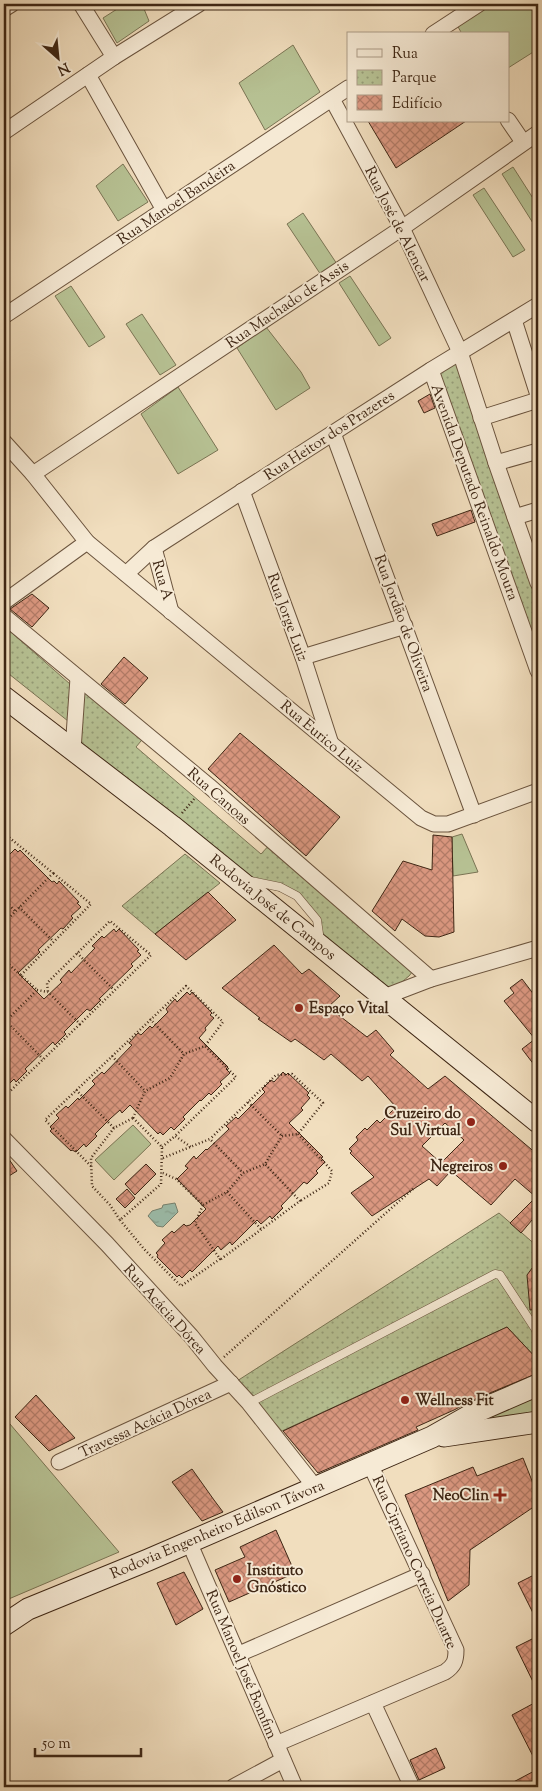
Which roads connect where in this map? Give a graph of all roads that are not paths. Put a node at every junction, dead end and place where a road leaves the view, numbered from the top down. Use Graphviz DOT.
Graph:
graph roads {
  1 [pos="12,4"];
  2 [pos="81,4"];
  3 [pos="199,4"];
  4 [pos="479,4"];
  5 [pos="4,9"];
  6 [pos="450,29"];
  7 [pos="114,57"];
  8 [pos="88,75"];
  9 [pos="347,89"];
  10 [pos="332,99"];
  11 [pos="509,122"];
  12 [pos="4,132"];
  13 [pos="538,133"];
  14 [pos="523,142"];
  15 [pos="164,210"];
  16 [pos="402,228"];
  17 [pos="538,305"];
  18 [pos="4,316"];
  19 [pos="514,320"];
  20 [pos="460,352"];
  21 [pos="431,370"];
  22 [pos="538,395"];
  23 [pos="538,400"];
  24 [pos="481,418"];
  25 [pos="333,433"];
  26 [pos="4,443"];
  27 [pos="538,452"];
  28 [pos="496,464"];
  29 [pos="34,474"];
  30 [pos="242,491"];
  31 [pos="538,510"];
  32 [pos="514,517"];
  33 [pos="87,542"];
  34 [pos="154,548"];
  35 [pos="535,564"];
  36 [pos="126,574"];
  37 [pos="538,583"];
  38 [pos="4,602"];
  39 [pos="172,612"];
  40 [pos="4,616"];
  41 [pos="405,626"];
  42 [pos="303,657"];
  43 [pos="538,671"];
  44 [pos="78,678"];
  45 [pos="4,697"];
  46 [pos="331,744"];
  47 [pos="73,750"];
  48 [pos="538,791"];
  49 [pos="474,814"];
  50 [pos="538,948"];
  51 [pos="431,979"];
  52 [pos="384,997"];
  53 [pos="538,1122"];
  54 [pos="4,1139"];
  55 [pos="538,1333"];
  56 [pos="231,1383"];
  57 [pos="538,1385"];
  58 [pos="249,1403"];
  59 [pos="538,1422"];
  60 [pos="432,1437"];
  61 [pos="59,1462"];
  62 [pos="370,1464"];
  63 [pos="315,1487"];
  64 [pos="189,1542"];
  65 [pos="422,1574"];
  66 [pos="28,1609"];
  67 [pos="4,1612"];
  68 [pos="4,1625"];
  69 [pos="239,1654"];
  70 [pos="373,1703"];
  71 [pos="276,1744"];
  72 [pos="283,1760"];
  73 [pos="233,1787"];
  74 [pos="296,1787"];
  75 [pos="412,1787"];
  1 -- 5 [label="street"];
  2 -- 7 [label="street"];
  3 -- 7 [label="street"];
  4 -- 6 [label="street"];
  7 -- 8 [label="street"];
  8 -- 12 [label="street"];
  8 -- 15 [label="street"];
  9 -- 10 [label="street, Rua Manoel Bandeira"];
  10 -- 15 [label="street, Rua Manoel Bandeira"];
  10 -- 16 [label="street, Rua José de Alencar"];
  11 -- 14 [label="street"];
  13 -- 14 [label="street, Rua Machado de Assis"];
  14 -- 16 [label="street, Rua Machado de Assis"];
  15 -- 18 [label="street, Rua Manoel Bandeira"];
  16 -- 20 [label="street, Rua José de Alencar"];
  16 -- 29 [label="street, Rua Machado de Assis"];
  17 -- 19 [label="street, Rua Heitor dos Prazeres"];
  19 -- 20 [label="street, Rua Heitor dos Prazeres"];
  19 -- 22 [label="street"];
  20 -- 21 [label="street, Rua Heitor dos Prazeres"];
  20 -- 24 [label="street, Avenida Deputado Reinaldo Moura"];
  21 -- 25 [label="street, Rua Heitor dos Prazeres"];
  21 -- 43 [label="street, Avenida Deputado Reinaldo Moura"];
  23 -- 24 [label="street"];
  24 -- 28 [label="street, Avenida Deputado Reinaldo Moura"];
  25 -- 30 [label="street, Rua Heitor dos Prazeres"];
  25 -- 41 [label="street, Rua Jordão de Oliveira"];
  26 -- 29 [label="street, Rua Eurico Luiz"];
  27 -- 28 [label="street"];
  28 -- 32 [label="street, Avenida Deputado Reinaldo Moura"];
  29 -- 33 [label="street, Rua Eurico Luiz"];
  30 -- 34 [label="street, Rua Heitor dos Prazeres"];
  30 -- 42 [label="street, Rua Jorge Luiz"];
  31 -- 32 [label="street"];
  32 -- 35 [label="street, Avenida Deputado Reinaldo Moura"];
  33 -- 36 [label="street, Rua Eurico Luiz"];
  33 -- 38 [label="street"];
  34 -- 36 [label="street, Rua Heitor dos Prazeres"];
  34 -- 39 [label="street, Rua A"];
  35 -- 37 [label="street, Avenida Deputado Reinaldo Moura"];
  36 -- 39 [label="street, Rua Eurico Luiz"];
  39 -- 46 [label="street, Rua Eurico Luiz"];
  40 -- 44 [label="street, Rua Canoas"];
  41 -- 42 [label="street"];
  41 -- 49 [label="street, Rua Jordão de Oliveira"];
  42 -- 46 [label="street, Rua Jorge Luiz"];
  44 -- 47 [label="street"];
  44 -- 51 [label="street, Rua Canoas"];
  45 -- 47 [label="main road, Rodovia José de Campos"];
  46 -- 49 [label="street, Rua Eurico Luiz"];
  47 -- 52 [label="main road, Rodovia José de Campos"];
  48 -- 49 [label="street, Rua Eurico Luiz"];
  50 -- 51 [label="street"];
  51 -- 52 [label="street"];
  52 -- 53 [label="main road, Rodovia José de Campos"];
  54 -- 56 [label="street, Rua Acácia Dórea"];
  55 -- 58 [label="lane"];
  56 -- 58 [label="street, Rua Acácia Dórea"];
  56 -- 61 [label="street, Travessa Acácia Dórea"];
  57 -- 60 [label="main road, Rodovia Engenheiro Edilson Távora"];
  58 -- 63 [label="street, Rua Acácia Dórea"];
  59 -- 60 [label="main road, Rodovia Engenheiro Edilson Távora"];
  60 -- 62 [label="main road, Rodovia Engenheiro Edilson Távora"];
  62 -- 63 [label="main road, Rodovia Engenheiro Edilson Távora"];
  62 -- 65 [label="street, Rua Cipriano Correia Duarte"];
  63 -- 64 [label="main road, Rodovia Engenheiro Edilson Távora"];
  64 -- 66 [label="main road, Rodovia Engenheiro Edilson Távora"];
  64 -- 69 [label="street, Rua Manoel José Bomfim"];
  65 -- 69 [label="street"];
  65 -- 70 [label="street, Rua Cipriano Correia Duarte"];
  66 -- 67 [label="main road"];
  66 -- 68 [label="main road, Rodovia Engenheiro Edilson Távora"];
  69 -- 71 [label="street, Rua Manoel José Bomfim"];
  70 -- 71 [label="street"];
  70 -- 75 [label="street"];
  71 -- 72 [label="street, Rua Manoel José Bomfim"];
  72 -- 73 [label="street"];
  72 -- 74 [label="street, Rua Manoel José Bomfim"];
}
